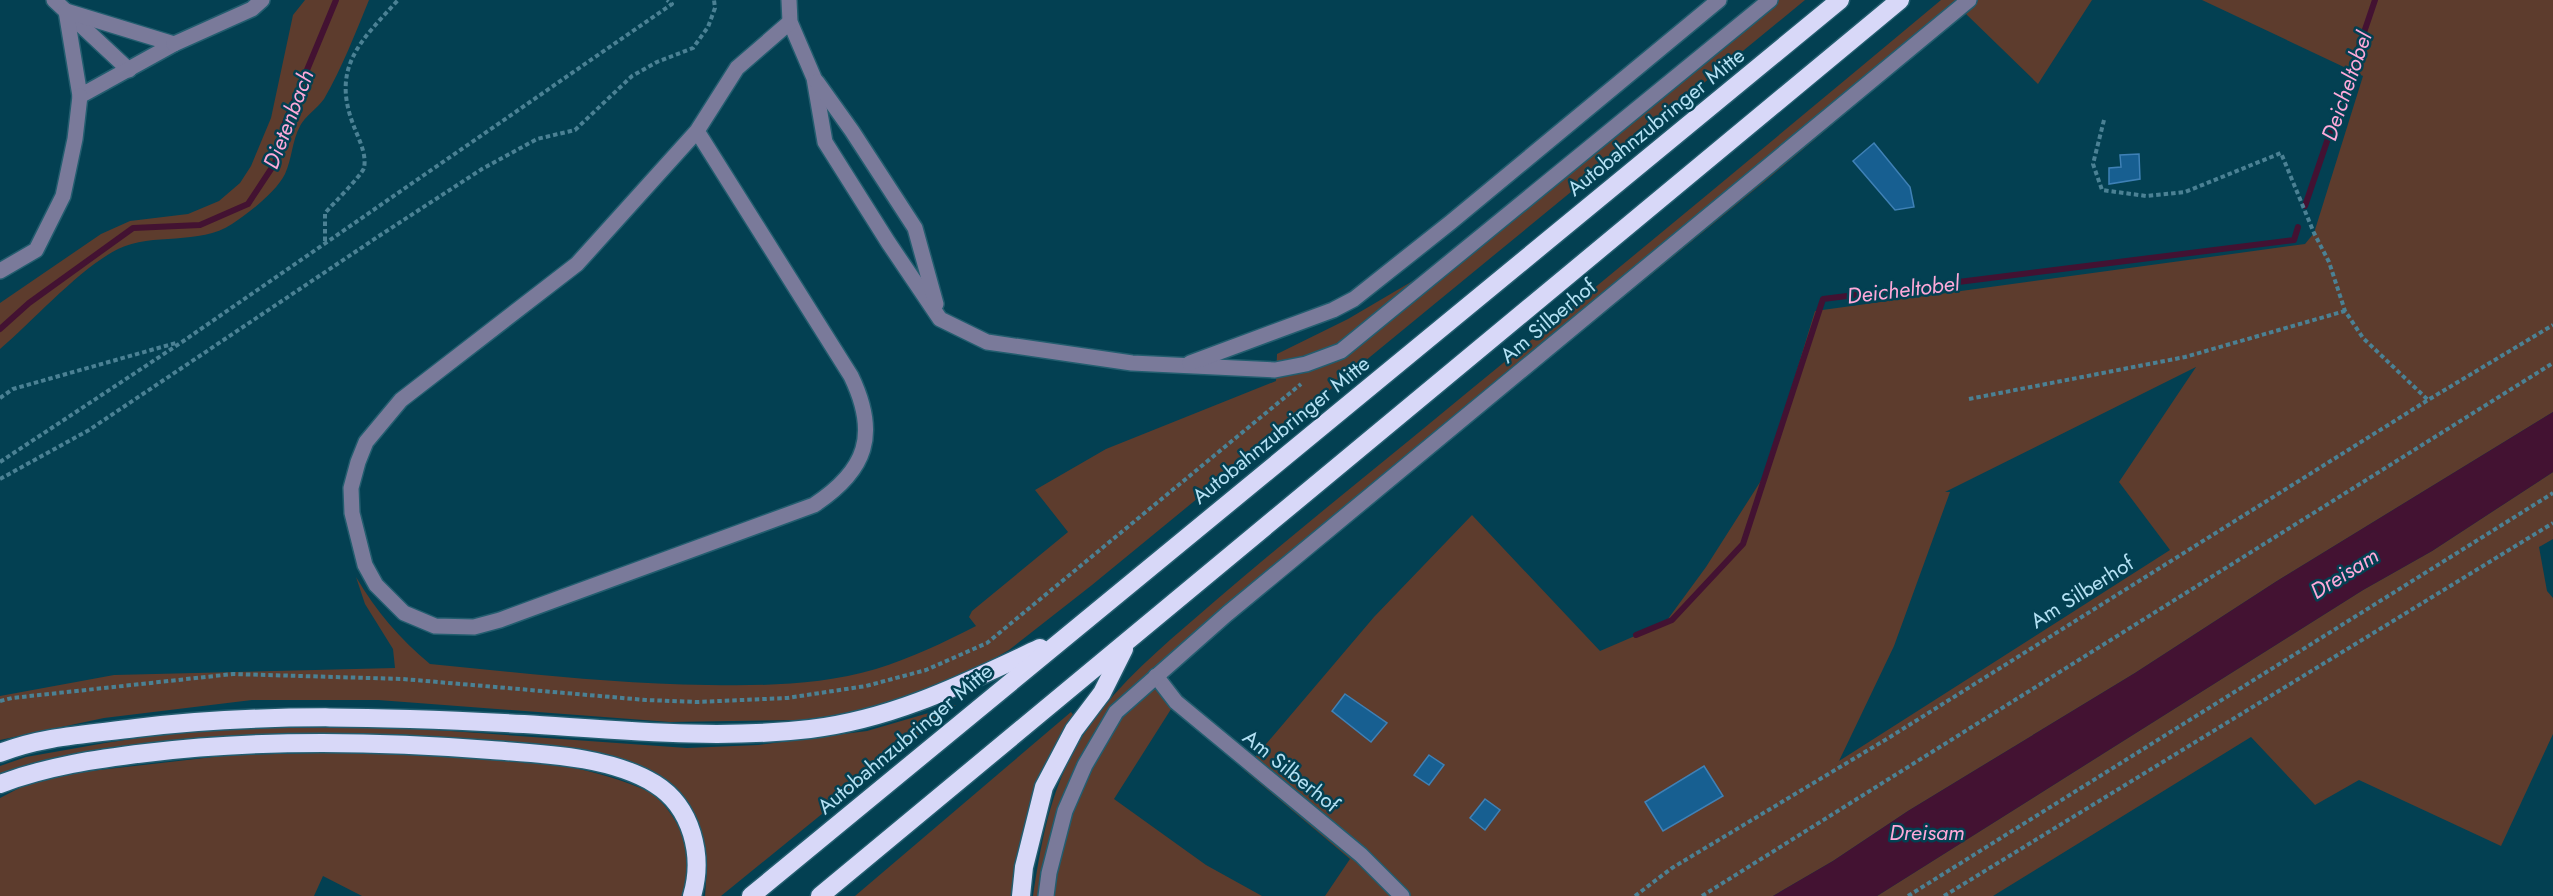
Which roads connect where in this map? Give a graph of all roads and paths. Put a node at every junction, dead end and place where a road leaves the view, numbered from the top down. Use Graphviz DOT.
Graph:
graph roads {
  1 [pos="54,0"];
  2 [pos="262,0"];
  3 [pos="398,0"];
  4 [pos="667,0"];
  5 [pos="714,0"];
  6 [pos="789,0"];
  7 [pos="1719,0"];
  8 [pos="1770,0"];
  9 [pos="1840,0"];
  10 [pos="1900,0"];
  11 [pos="1969,0"];
  12 [pos="66,11"];
  13 [pos="790,22"];
  14 [pos="174,44"];
  15 [pos="129,70"];
  16 [pos="814,78"];
  17 [pos="80,96"];
  18 [pos="2104,120"];
  19 [pos="697,131"];
  20 [pos="325,242"];
  21 [pos="0,271"];
  22 [pos="2345,311"];
  23 [pos="940,319"];
  24 [pos="2553,325"];
  25 [pos="182,342"];
  26 [pos="2553,363"];
  27 [pos="1182,366"];
  28 [pos="1305,380"];
  29 [pos="0,398"];
  30 [pos="1969,399"];
  31 [pos="2428,400"];
  32 [pos="0,462"];
  33 [pos="0,479"];
  34 [pos="2553,493"];
  35 [pos="2553,523"];
  36 [pos="1064,638"];
  37 [pos="1128,641"];
  38 [pos="1156,676"];
  39 [pos="0,701"];
  40 [pos="0,753"];
  41 [pos="0,784"];
  42 [pos="692,896"];
  43 [pos="751,896"];
  44 [pos="820,896"];
  45 [pos="1021,896"];
  46 [pos="1046,896"];
  47 [pos="1402,896"];
  48 [pos="1635,896"];
  49 [pos="1702,896"];
  50 [pos="1908,896"];
  51 [pos="1944,896"];
  1 -- 12 [label="street"];
  2 -- 14 [label="street"];
  3 -- 20 [label="path"];
  4 -- 20 [label="path"];
  5 -- 33 [label="path"];
  6 -- 13 [label="street"];
  7 -- 27 [label="street"];
  8 -- 27 [label="street"];
  9 -- 36 [label="highway, Autobahnzubringer Mitte"];
  10 -- 37 [label="highway"];
  11 -- 38 [label="street, Am Silberhof"];
  12 -- 14 [label="street"];
  12 -- 15 [label="street"];
  12 -- 17 [label="street"];
  13 -- 16 [label="street"];
  13 -- 19 [label="street"];
  14 -- 15 [label="street"];
  15 -- 17 [label="street"];
  16 -- 23 [label="street"];
  16 -- 23 [label="street"];
  17 -- 21 [label="street"];
  18 -- 22 [label="path"];
  19 -- 19 [label="street"];
  20 -- 25 [label="path"];
  22 -- 30 [label="path"];
  22 -- 31 [label="path"];
  23 -- 27 [label="street"];
  24 -- 31 [label="path, Am Silberhof"];
  25 -- 29 [label="path"];
  25 -- 32 [label="path"];
  26 -- 49 [label="path"];
  28 -- 39 [label="path"];
  31 -- 48 [label="path, Am Silberhof"];
  34 -- 50 [label="path"];
  35 -- 51 [label="path"];
  36 -- 40 [label="highway"];
  36 -- 43 [label="highway, Autobahnzubringer Mitte"];
  37 -- 44 [label="highway"];
  37 -- 45 [label="highway"];
  38 -- 46 [label="street, Am Silberhof"];
  38 -- 47 [label="street, Am Silberhof"];
  41 -- 42 [label="highway"];
}
